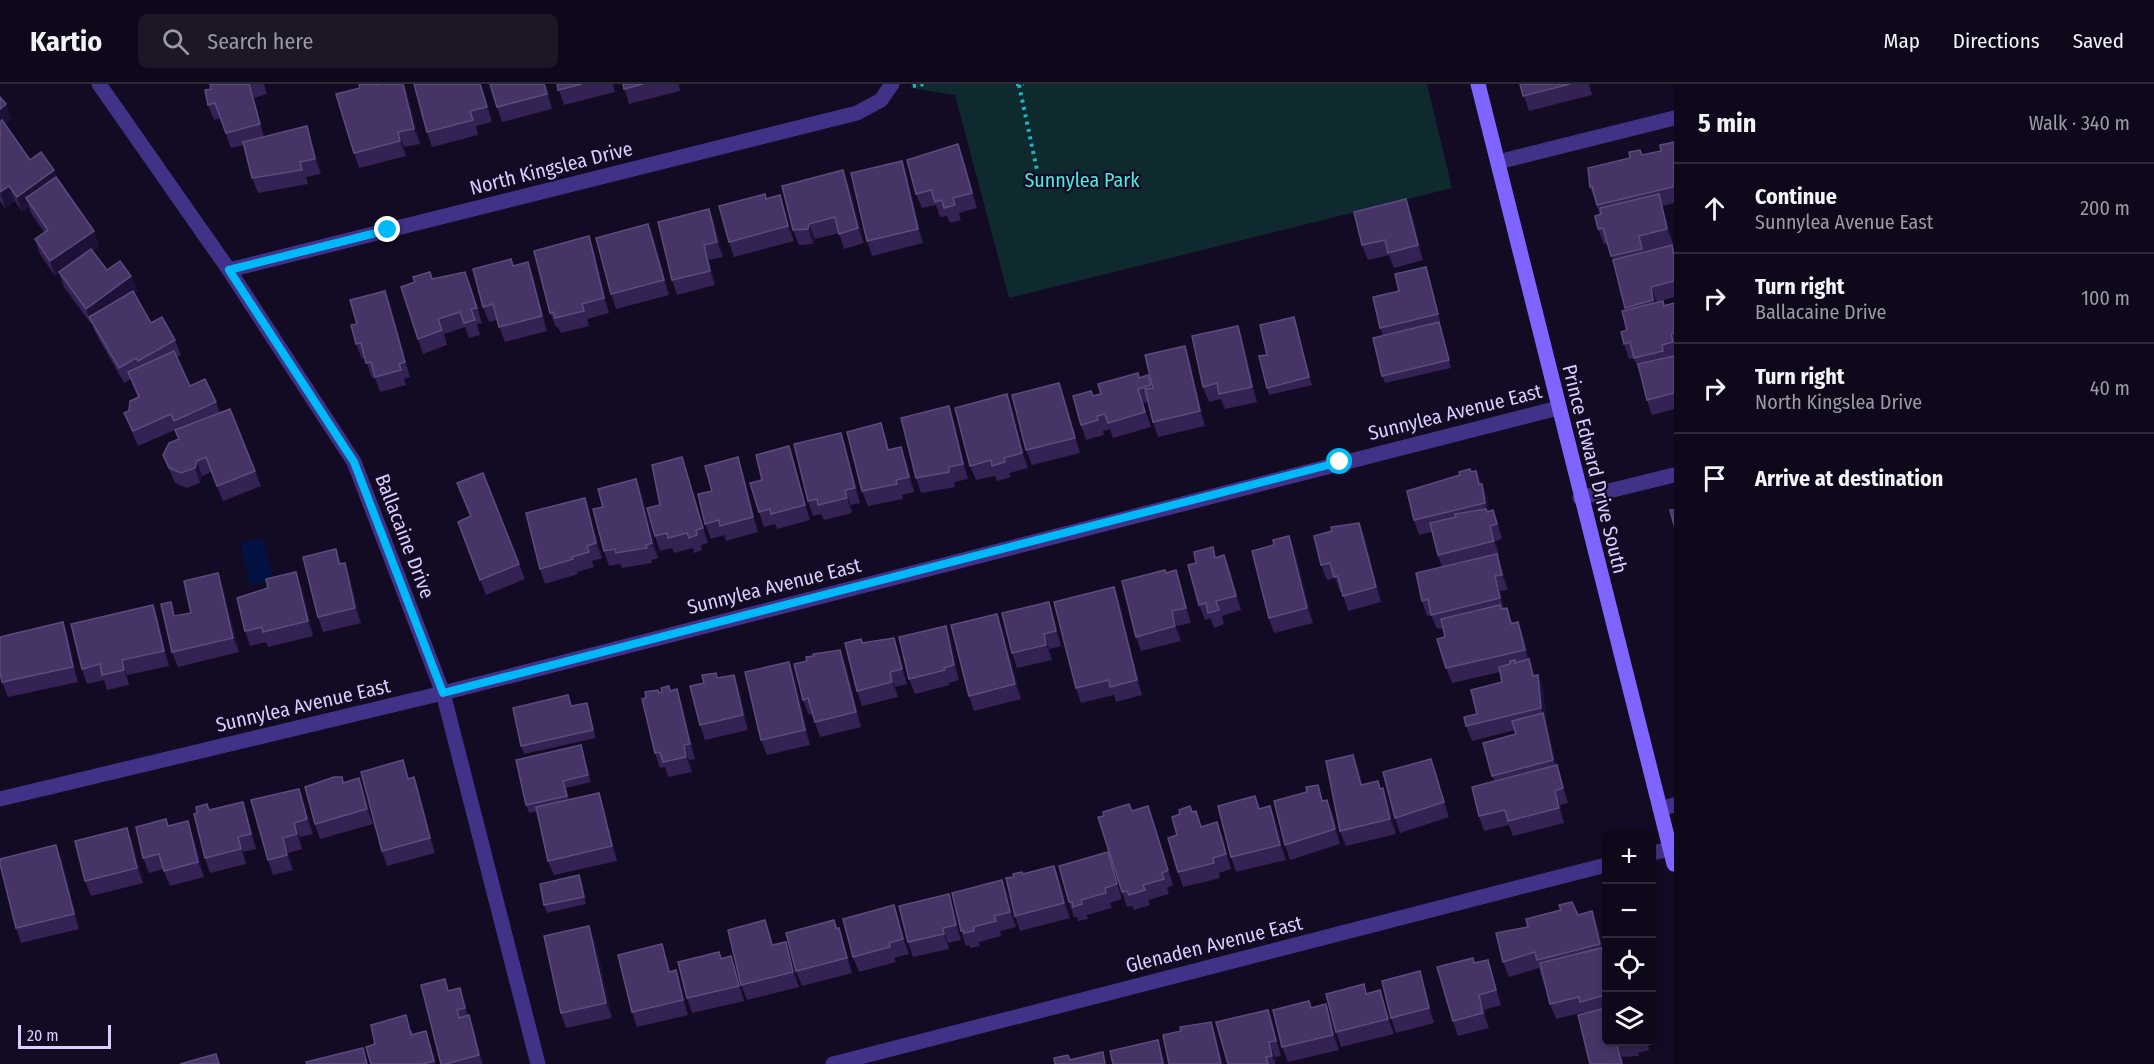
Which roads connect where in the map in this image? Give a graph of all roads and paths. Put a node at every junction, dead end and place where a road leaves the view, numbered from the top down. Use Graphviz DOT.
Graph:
graph roads {
  1 [pos="99,84"];
  2 [pos="892,84"];
  3 [pos="1017,84"];
  4 [pos="1024,84"];
  5 [pos="1478,84"];
  6 [pos="1674,118"];
  7 [pos="1498,162"];
  8 [pos="1037,170"];
  9 [pos="229,270"];
  10 [pos="1558,408"];
  11 [pos="1674,475"];
  12 [pos="1580,498"];
  13 [pos="443,693"];
  14 [pos="0,799"];
  15 [pos="1667,807"];
  16 [pos="1656,854"];
  17 [pos="1672,856"];
  18 [pos="1602,866"];
  19 [pos="538,1064"];
  20 [pos="833,1064"];
  1 -- 9 [label="street, Ballacaine Drive"];
  2 -- 9 [label="street, North Kingslea Drive"];
  3 -- 4 [label="path"];
  3 -- 8 [label="path"];
  5 -- 7 [label="street, Prince Edward Drive South"];
  6 -- 7 [label="street"];
  7 -- 10 [label="street, Prince Edward Drive South"];
  9 -- 13 [label="street, Ballacaine Drive"];
  10 -- 12 [label="street, Prince Edward Drive South"];
  10 -- 13 [label="street, Sunnylea Avenue East"];
  11 -- 12 [label="street"];
  12 -- 15 [label="street, Prince Edward Drive South"];
  13 -- 14 [label="street, Sunnylea Avenue East"];
  13 -- 19 [label="street, Ballacaine Drive"];
  15 -- 17 [label="street, Prince Edward Drive South"];
  16 -- 17 [label="street"];
  18 -- 20 [label="street, Glenaden Avenue East"];
}
